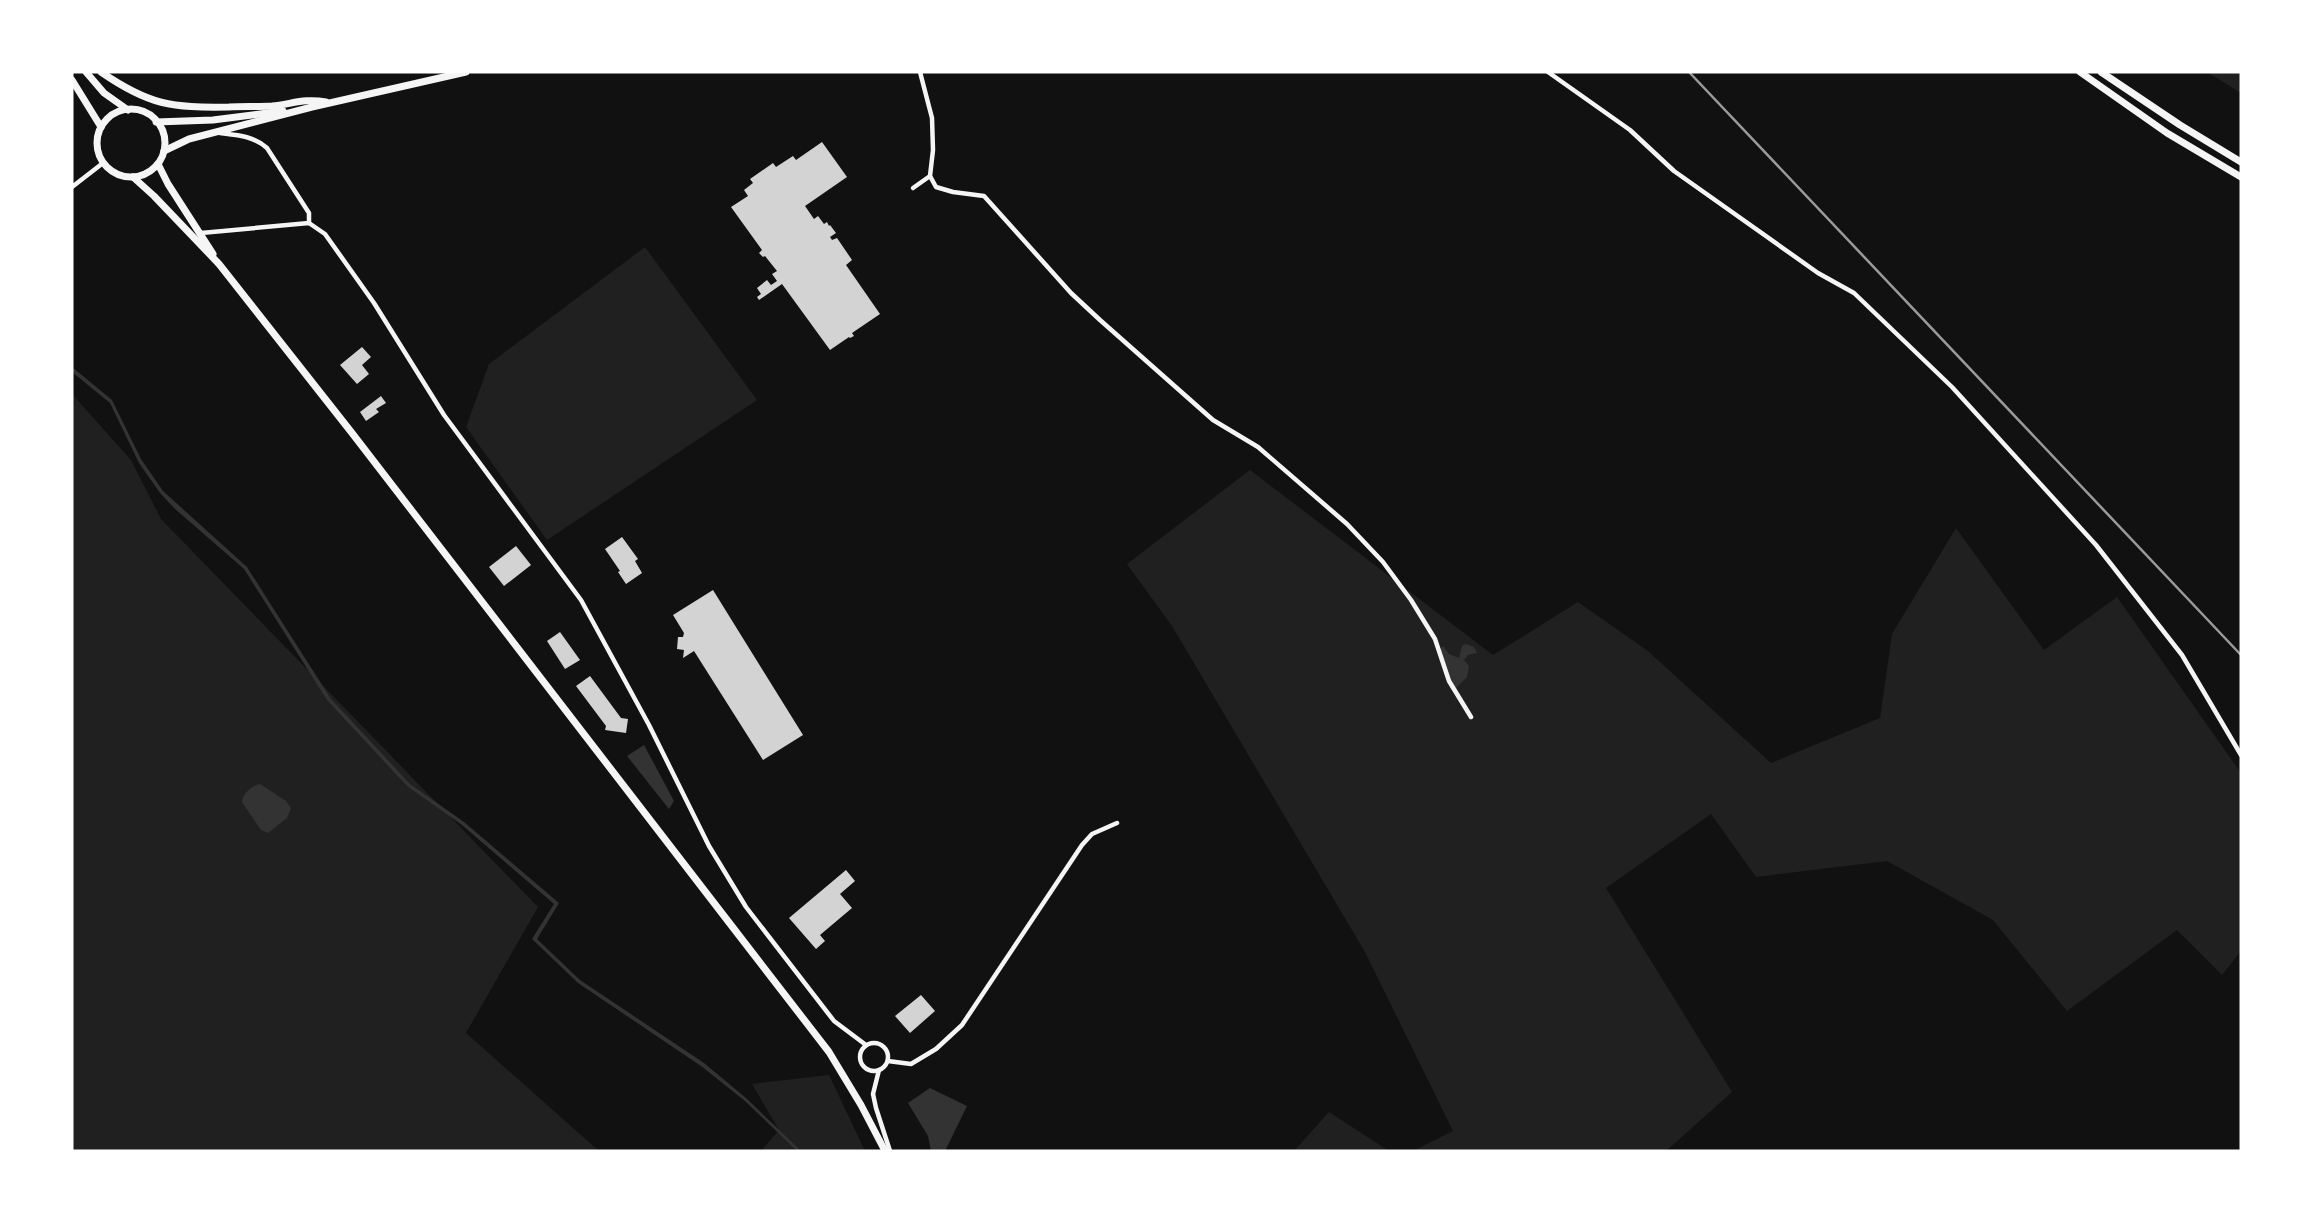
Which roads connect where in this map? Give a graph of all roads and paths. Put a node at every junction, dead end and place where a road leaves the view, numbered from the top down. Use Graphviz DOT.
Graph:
graph roads {
  1 [pos="86,72"];
  2 [pos="101,72"];
  3 [pos="466,72"];
  4 [pos="920,72"];
  5 [pos="1548,72"];
  6 [pos="2080,72"];
  7 [pos="2101,72"];
  8 [pos="72,80"];
  9 [pos="330,103"];
  10 [pos="312,107"];
  11 [pos="128,110"];
  12 [pos="156,122"];
  13 [pos="101,127"];
  14 [pos="215,133"];
  15 [pos="164,150"];
  16 [pos="2241,162"];
  17 [pos="103,163"];
  18 [pos="158,164"];
  19 [pos="930,176"];
  20 [pos="133,177"];
  21 [pos="2241,177"];
  22 [pos="72,187"];
  23 [pos="913,188"];
  24 [pos="309,223"];
  25 [pos="201,233"];
  26 [pos="219,264"];
  27 [pos="1471,717"];
  28 [pos="2241,755"];
  29 [pos="1117,823"];
  30 [pos="866,1045"];
  31 [pos="888,1060"];
  32 [pos="879,1070"];
  33 [pos="885,1151"];
  34 [pos="890,1151"];
  1 -- 11 [label="main road"];
  2 -- 9 [label="main road"];
  3 -- 9 [label="main road"];
  4 -- 19 [label="street"];
  5 -- 28 [label="street"];
  6 -- 21 [label="main road"];
  7 -- 16 [label="main road"];
  8 -- 13 [label="main road"];
  9 -- 10 [label="main road"];
  10 -- 12 [label="main road"];
  10 -- 14 [label="main road"];
  11 -- 12 [label="main road"];
  11 -- 13 [label="main road"];
  12 -- 15 [label="main road"];
  13 -- 17 [label="main road"];
  14 -- 15 [label="main road"];
  14 -- 24 [label="street"];
  15 -- 18 [label="main road"];
  17 -- 20 [label="main road"];
  17 -- 22 [label="street"];
  18 -- 20 [label="main road"];
  18 -- 25 [label="main road"];
  19 -- 23 [label="street"];
  19 -- 27 [label="street"];
  20 -- 26 [label="main road"];
  24 -- 25 [label="street"];
  24 -- 30 [label="street"];
  25 -- 26 [label="main road"];
  26 -- 33 [label="main road"];
  29 -- 31 [label="street"];
  30 -- 31 [label="street"];
  30 -- 32 [label="street"];
  31 -- 32 [label="street"];
  32 -- 34 [label="street"];
}
